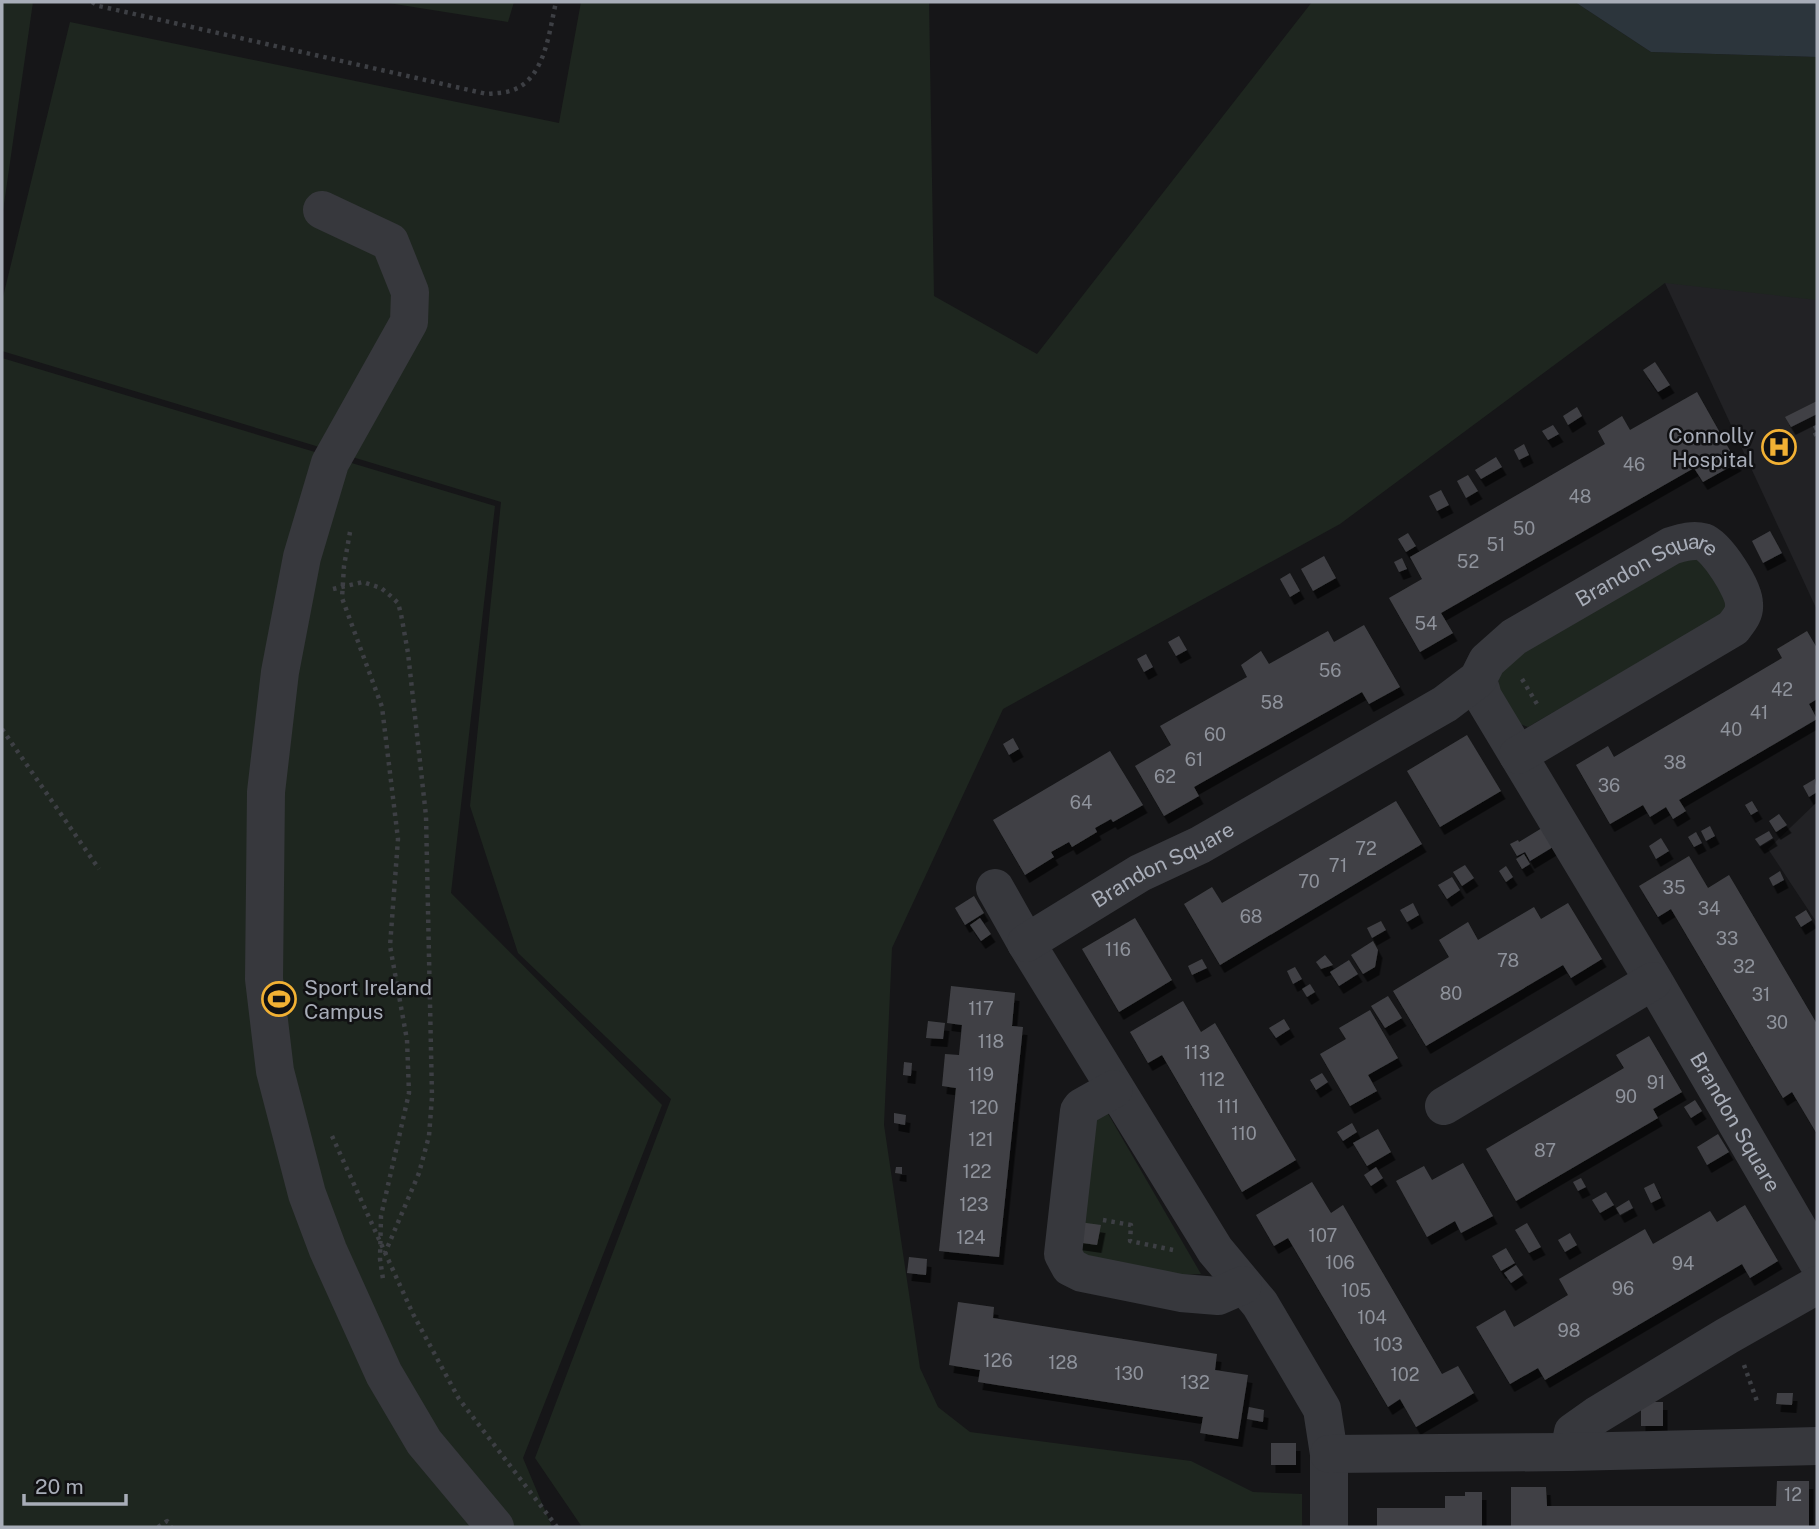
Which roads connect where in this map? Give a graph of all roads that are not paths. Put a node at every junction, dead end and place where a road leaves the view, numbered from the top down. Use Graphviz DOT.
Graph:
graph roads {
  1 [pos="322,210"];
  2 [pos="1478,679"];
  3 [pos="1518,755"];
  4 [pos="995,888"];
  5 [pos="1026,943"];
  6 [pos="1653,981"];
  7 [pos="1114,1089"];
  8 [pos="1444,1106"];
  9 [pos="1817,1261"];
  10 [pos="1817,1285"];
  11 [pos="1243,1286"];
  12 [pos="1817,1446"];
  13 [pos="1569,1452"];
  14 [pos="1329,1454"];
  15 [pos="495,1527"];
  16 [pos="1329,1527"];
  1 -- 15 [label="street"];
  2 -- 3 [label="street, Brandon Square"];
  2 -- 3 [label="street, Brandon Square"];
  2 -- 5 [label="street, Brandon Square"];
  3 -- 6 [label="street, Brandon Square"];
  4 -- 5 [label="street"];
  5 -- 7 [label="street"];
  6 -- 8 [label="street"];
  6 -- 9 [label="street, Brandon Square"];
  7 -- 11 [label="street"];
  7 -- 11 [label="street"];
  10 -- 13 [label="street"];
  11 -- 14 [label="street"];
  12 -- 13 [label="street"];
  13 -- 14 [label="street"];
  14 -- 16 [label="street"];
}
